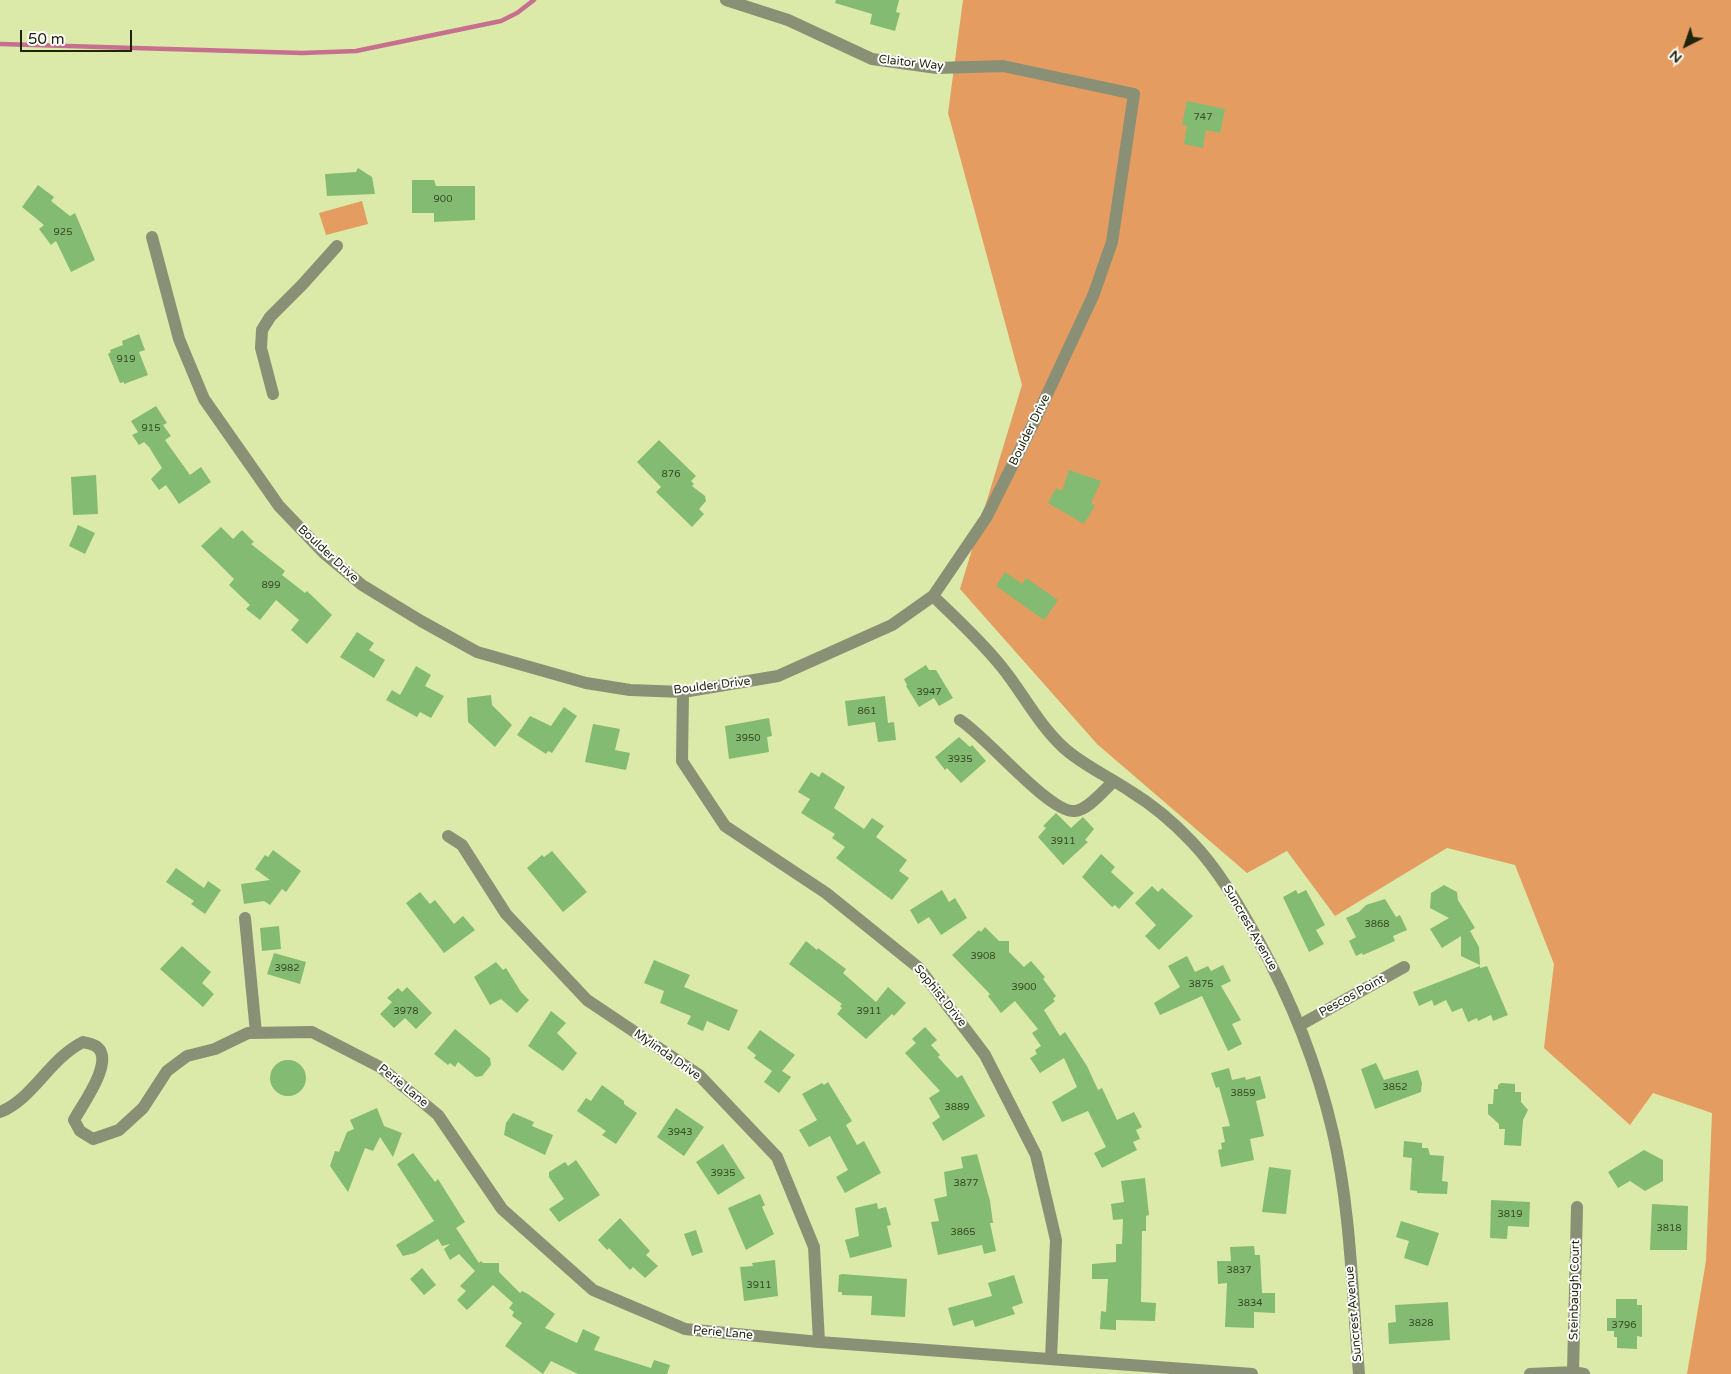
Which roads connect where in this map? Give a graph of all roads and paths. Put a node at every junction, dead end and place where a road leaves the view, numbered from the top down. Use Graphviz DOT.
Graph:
graph roads {
  1 [pos="726,0"];
  2 [pos="1134,94"];
  3 [pos="152,237"];
  4 [pos="337,246"];
  5 [pos="273,394"];
  6 [pos="933,596"];
  7 [pos="683,692"];
  8 [pos="960,720"];
  9 [pos="1114,781"];
  10 [pos="448,836"];
  11 [pos="245,918"];
  12 [pos="1404,967"];
  13 [pos="1300,1025"];
  14 [pos="252,1033"];
  15 [pos="0,1112"];
  16 [pos="1577,1207"];
  17 [pos="819,1342"];
  18 [pos="1051,1359"];
  19 [pos="1578,1373"];
  20 [pos="1252,1374"];
  21 [pos="1359,1374"];
  22 [pos="1530,1374"];
  1 -- 2 [label="street, Claitor Way"];
  2 -- 6 [label="street, Boulder Drive"];
  3 -- 7 [label="street, Boulder Drive"];
  4 -- 5 [label="street"];
  6 -- 7 [label="street, Boulder Drive"];
  6 -- 9 [label="street, Suncrest Avenue"];
  7 -- 18 [label="street, Sophist Drive"];
  8 -- 9 [label="street"];
  9 -- 13 [label="street, Suncrest Avenue"];
  10 -- 17 [label="street, Mylinda Drive"];
  11 -- 14 [label="street"];
  12 -- 13 [label="street, Pescos Point"];
  13 -- 21 [label="street, Suncrest Avenue"];
  14 -- 15 [label="street"];
  14 -- 17 [label="street, Perie Lane"];
  16 -- 19 [label="street, Steinbaugh Court"];
  17 -- 18 [label="street, Perie Lane"];
  18 -- 20 [label="street, Perie Lane"];
  19 -- 22 [label="street"];
}
